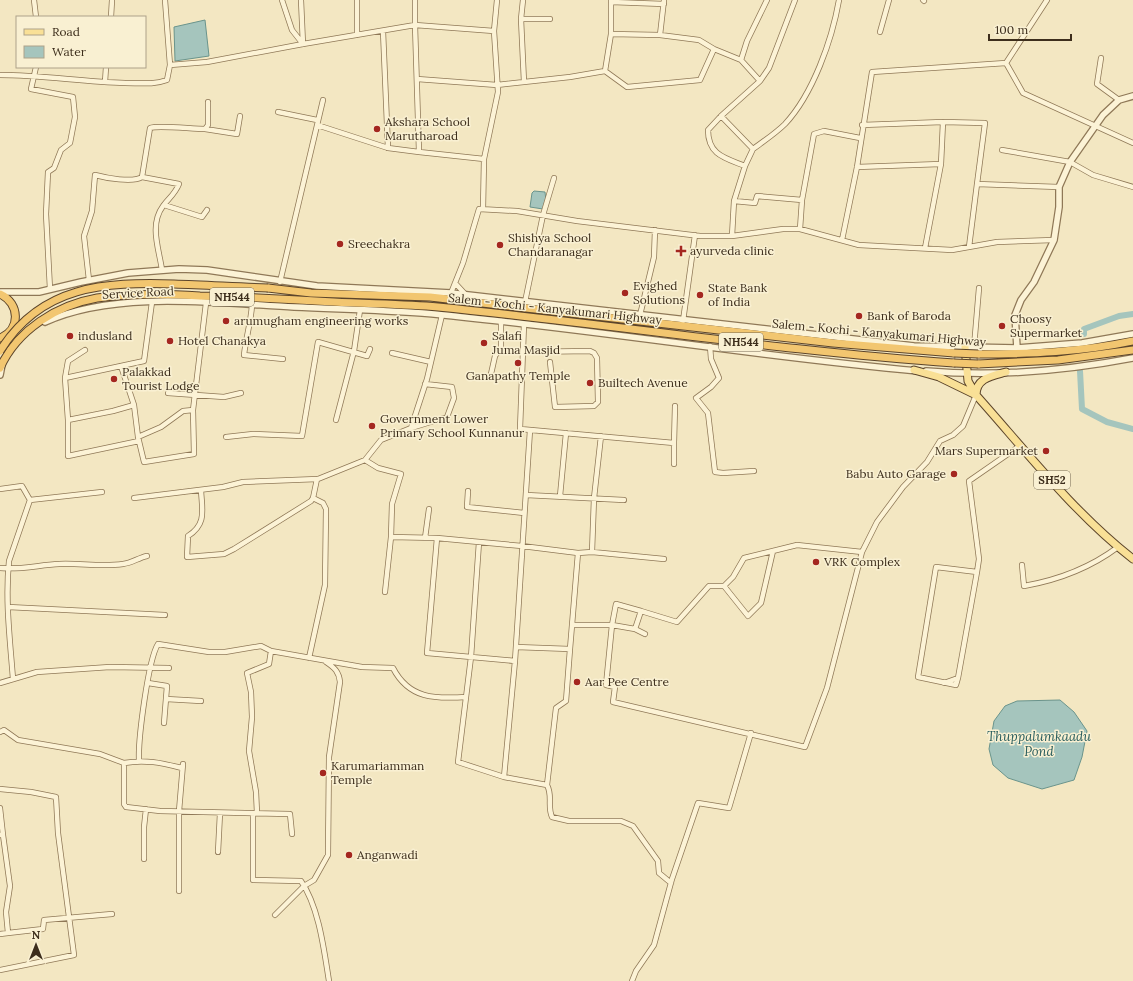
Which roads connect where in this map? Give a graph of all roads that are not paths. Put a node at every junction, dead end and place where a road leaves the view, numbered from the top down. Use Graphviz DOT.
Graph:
graph roads {
  1 [pos="34,0"];
  2 [pos="112,0"];
  3 [pos="165,0"];
  4 [pos="282,0"];
  5 [pos="301,0"];
  6 [pos="357,0"];
  7 [pos="415,0"];
  8 [pos="497,0"];
  9 [pos="523,0"];
  10 [pos="767,0"];
  11 [pos="795,0"];
  12 [pos="839,0"];
  13 [pos="889,0"];
  14 [pos="1047,0"];
  15 [pos="611,1"];
  16 [pos="664,2"];
  17 [pos="36,16"];
  18 [pos="111,16"];
  19 [pos="521,19"];
  20 [pos="550,19"];
  21 [pos="415,25"];
  22 [pos="383,31"];
  23 [pos="494,31"];
  24 [pos="880,32"];
  25 [pos="611,34"];
  26 [pos="660,34"];
  27 [pos="357,35"];
  28 [pos="303,44"];
  29 [pos="714,49"];
  30 [pos="1101,58"];
  31 [pos="741,60"];
  32 [pos="1006,63"];
  33 [pos="170,65"];
  34 [pos="36,68"];
  35 [pos="106,68"];
  36 [pos="605,71"];
  37 [pos="0,75"];
  38 [pos="33,75"];
  39 [pos="417,79"];
  40 [pos="760,81"];
  41 [pos="105,82"];
  42 [pos="524,82"];
  43 [pos="497,85"];
  44 [pos="1133,96"];
  45 [pos="322,100"];
  46 [pos="1119,100"];
  47 [pos="208,102"];
  48 [pos="278,112"];
  49 [pos="240,116"];
  50 [pos="721,116"];
  51 [pos="317,122"];
  52 [pos="943,122"];
  53 [pos="862,125"];
  54 [pos="1096,125"];
  55 [pos="204,129"];
  56 [pos="860,138"];
  57 [pos="1133,143"];
  58 [pos="388,148"];
  59 [pos="753,149"];
  60 [pos="1002,150"];
  61 [pos="419,152"];
  62 [pos="484,159"];
  63 [pos="1070,162"];
  64 [pos="941,164"];
  65 [pos="745,166"];
  66 [pos="857,167"];
  67 [pos="142,177"];
  68 [pos="554,178"];
  69 [pos="977,184"];
  70 [pos="1058,187"];
  71 [pos="1133,187"];
  72 [pos="802,200"];
  73 [pos="734,201"];
  74 [pos="164,205"];
  75 [pos="483,209"];
  76 [pos="207,210"];
  77 [pos="542,216"];
  78 [pos="800,229"];
  79 [pos="655,230"];
  80 [pos="694,235"];
  81 [pos="732,236"];
  82 [pos="842,240"];
  83 [pos="1054,240"];
  84 [pos="969,247"];
  85 [pos="925,248"];
  86 [pos="162,270"];
  87 [pos="89,280"];
  88 [pos="280,282"];
  89 [pos="455,283"];
  90 [pos="979,288"];
  91 [pos="50,290"];
  92 [pos="0,293"];
  93 [pos="451,293"];
  94 [pos="466,295"];
  95 [pos="152,302"];
  96 [pos="526,302"];
  97 [pos="206,303"];
  98 [pos="252,304"];
  99 [pos="360,310"];
  100 [pos="442,315"];
  101 [pos="640,315"];
  102 [pos="683,321"];
  103 [pos="501,322"];
  104 [pos="524,324"];
  105 [pos="30,328"];
  106 [pos="11,332"];
  107 [pos="1133,334"];
  108 [pos="0,338"];
  109 [pos="1133,341"];
  110 [pos="16,342"];
  111 [pos="710,346"];
  112 [pos="965,347"];
  113 [pos="1017,348"];
  114 [pos="370,349"];
  115 [pos="85,350"];
  116 [pos="1133,350"];
  117 [pos="0,351"];
  118 [pos="354,351"];
  119 [pos="976,351"];
  120 [pos="523,352"];
  121 [pos="392,353"];
  122 [pos="1133,358"];
  123 [pos="283,360"];
  124 [pos="431,362"];
  125 [pos="550,362"];
  126 [pos="1,366"];
  127 [pos="121,366"];
  128 [pos="914,370"];
  129 [pos="1006,372"];
  130 [pos="967,373"];
  131 [pos="491,374"];
  132 [pos="0,375"];
  133 [pos="65,378"];
  134 [pos="426,384"];
  135 [pos="168,393"];
  136 [pos="241,393"];
  137 [pos="195,396"];
  138 [pos="976,396"];
  139 [pos="134,404"];
  140 [pos="675,406"];
  141 [pos="193,410"];
  142 [pos="68,420"];
  143 [pos="336,420"];
  144 [pos="410,428"];
  145 [pos="530,430"];
  146 [pos="566,433"];
  147 [pos="601,436"];
  148 [pos="226,437"];
  149 [pos="139,439"];
  150 [pos="674,443"];
  151 [pos="1021,445"];
  152 [pos="365,460"];
  153 [pos="674,464"];
  154 [pos="754,471"];
  155 [pos="317,479"];
  156 [pos="0,489"];
  157 [pos="201,490"];
  158 [pos="468,491"];
  159 [pos="102,492"];
  160 [pos="526,495"];
  161 [pos="560,496"];
  162 [pos="134,498"];
  163 [pos="313,498"];
  164 [pos="594,498"];
  165 [pos="30,500"];
  166 [pos="624,500"];
  167 [pos="429,509"];
  168 [pos="524,513"];
  169 [pos="391,537"];
  170 [pos="425,538"];
  171 [pos="437,538"];
  172 [pos="479,542"];
  173 [pos="522,546"];
  174 [pos="1118,547"];
  175 [pos="773,551"];
  176 [pos="592,552"];
  177 [pos="862,552"];
  178 [pos="578,553"];
  179 [pos="146,556"];
  180 [pos="664,559"];
  181 [pos="1133,559"];
  182 [pos="1022,565"];
  183 [pos="0,568"];
  184 [pos="8,569"];
  185 [pos="977,572"];
  186 [pos="724,586"];
  187 [pos="385,592"];
  188 [pos="8,607"];
  189 [pos="640,611"];
  190 [pos="165,615"];
  191 [pos="572,624"];
  192 [pos="612,625"];
  193 [pos="635,629"];
  194 [pos="645,634"];
  195 [pos="516,647"];
  196 [pos="570,650"];
  197 [pos="271,651"];
  198 [pos="471,657"];
  199 [pos="309,658"];
  200 [pos="515,661"];
  201 [pos="325,662"];
  202 [pos="151,668"];
  203 [pos="169,668"];
  204 [pos="13,679"];
  205 [pos="0,683"];
  206 [pos="148,683"];
  207 [pos="466,697"];
  208 [pos="166,699"];
  209 [pos="201,702"];
  210 [pos="164,723"];
  211 [pos="0,732"];
  212 [pos="752,733"];
  213 [pos="139,760"];
  214 [pos="124,763"];
  215 [pos="504,777"];
  216 [pos="547,785"];
  217 [pos="0,789"];
  218 [pos="0,808"];
  219 [pos="146,809"];
  220 [pos="179,811"];
  221 [pos="220,813"];
  222 [pos="255,813"];
  223 [pos="292,834"];
  224 [pos="2,835"];
  225 [pos="218,852"];
  226 [pos="144,859"];
  227 [pos="6,862"];
  228 [pos="0,863"];
  229 [pos="671,883"];
  230 [pos="304,886"];
  231 [pos="179,891"];
  232 [pos="112,914"];
  233 [pos="275,915"];
  234 [pos="69,918"];
  235 [pos="8,932"];
  236 [pos="0,934"];
  237 [pos="0,970"];
  238 [pos="329,981"];
  239 [pos="632,981"];
  1 -- 17 [label="street"];
  2 -- 18 [label="street"];
  3 -- 33 [label="street"];
  4 -- 28 [label="street"];
  5 -- 28 [label="street"];
  6 -- 27 [label="street"];
  7 -- 21 [label="street"];
  8 -- 23 [label="street"];
  9 -- 19 [label="street"];
  10 -- 31 [label="street"];
  11 -- 40 [label="street"];
  12 -- 59 [label="street"];
  13 -- 24 [label="street"];
  14 -- 32 [label="street"];
  15 -- 16 [label="street"];
  15 -- 25 [label="street"];
  16 -- 26 [label="street"];
  19 -- 20 [label="street"];
  19 -- 42 [label="street"];
  21 -- 22 [label="street"];
  21 -- 23 [label="street"];
  21 -- 39 [label="street"];
  22 -- 27 [label="street"];
  22 -- 58 [label="street"];
  23 -- 43 [label="street"];
  25 -- 26 [label="street"];
  25 -- 36 [label="street"];
  26 -- 29 [label="street"];
  27 -- 28 [label="street"];
  28 -- 33 [label="street"];
  29 -- 31 [label="street"];
  29 -- 36 [label="street"];
  30 -- 46 [label="street"];
  31 -- 40 [label="street"];
  32 -- 53 [label="street"];
  32 -- 54 [label="street"];
  33 -- 41 [label="street"];
  34 -- 38 [label="street"];
  35 -- 41 [label="street"];
  36 -- 42 [label="street"];
  37 -- 38 [label="street"];
  38 -- 41 [label="street"];
  38 -- 91 [label="street"];
  39 -- 43 [label="street"];
  39 -- 61 [label="street"];
  40 -- 50 [label="street"];
  42 -- 43 [label="street"];
  43 -- 62 [label="street"];
  44 -- 46 [label="street"];
  45 -- 51 [label="street"];
  46 -- 54 [label="street"];
  47 -- 55 [label="street"];
  48 -- 51 [label="street"];
  49 -- 55 [label="street"];
  50 -- 59 [label="street"];
  50 -- 65 [label="street"];
  51 -- 58 [label="street"];
  51 -- 88 [label="street"];
  52 -- 53 [label="street"];
  52 -- 64 [label="street"];
  52 -- 69 [label="street"];
  53 -- 56 [label="street"];
  54 -- 57 [label="street"];
  54 -- 63 [label="street"];
  55 -- 67 [label="street"];
  56 -- 66 [label="street"];
  56 -- 72 [label="street"];
  58 -- 61 [label="street"];
  59 -- 65 [label="street"];
  60 -- 63 [label="street"];
  61 -- 62 [label="street"];
  62 -- 75 [label="street"];
  63 -- 70 [label="street"];
  63 -- 71 [label="street"];
  64 -- 66 [label="street"];
  64 -- 85 [label="street"];
  65 -- 73 [label="street"];
  66 -- 82 [label="street"];
  67 -- 74 [label="street"];
  67 -- 87 [label="street"];
  68 -- 77 [label="street"];
  69 -- 70 [label="street"];
  69 -- 84 [label="street"];
  70 -- 83 [label="street"];
  72 -- 73 [label="street"];
  72 -- 78 [label="street"];
  73 -- 81 [label="street"];
  74 -- 76 [label="street"];
  74 -- 86 [label="street"];
  75 -- 77 [label="street"];
  75 -- 89 [label="street"];
  77 -- 79 [label="street"];
  77 -- 96 [label="street"];
  78 -- 81 [label="street"];
  78 -- 82 [label="street"];
  79 -- 80 [label="street"];
  79 -- 101 [label="street"];
  80 -- 81 [label="street"];
  80 -- 102 [label="street"];
  82 -- 85 [label="street"];
  83 -- 84 [label="street"];
  83 -- 113 [label="street"];
  84 -- 85 [label="street"];
  86 -- 87 [label="street"];
  86 -- 88 [label="street"];
  87 -- 91 [label="street"];
  88 -- 93 [label="street"];
  89 -- 93 [label="street"];
  89 -- 94 [label="street"];
  90 -- 119 [label="street"];
  91 -- 92 [label="street"];
  92 -- 106 [label="highway"];
  93 -- 94 [label="street"];
  94 -- 96 [label="street"];
  95 -- 97 [label="street, Service Road"];
  95 -- 105 [label="street, Service Road"];
  95 -- 127 [label="street"];
  96 -- 101 [label="street"];
  97 -- 98 [label="street, Service Road"];
  97 -- 137 [label="street"];
  98 -- 99 [label="street, Service Road"];
  98 -- 123 [label="street"];
  99 -- 100 [label="street, Service Road"];
  99 -- 118 [label="street"];
  100 -- 103 [label="street, Service Road"];
  100 -- 124 [label="street"];
  101 -- 102 [label="street"];
  102 -- 112 [label="street"];
  103 -- 104 [label="street, Service Road"];
  103 -- 131 [label="street"];
  104 -- 111 [label="street, Service Road"];
  104 -- 120 [label="street"];
  105 -- 110 [label="highway, Salem - Kochi - Kanyakumari Highway / NH544"];
  105 -- 116 [label="highway, Salem - Kochi - Kanyakumari Highway / NH544, bridge"];
  106 -- 108 [label="highway"];
  106 -- 110 [label="highway"];
  107 -- 113 [label="street"];
  109 -- 119 [label="highway, Salem - Kochi - Kanyakumari Highway / NH544"];
  110 -- 126 [label="highway, Salem - Kochi - Kanyakumari Highway / NH544"];
  111 -- 128 [label="street, Service Road"];
  111 -- 154 [label="street"];
  112 -- 119 [label="street"];
  112 -- 130 [label="main road"];
  113 -- 119 [label="street"];
  114 -- 118 [label="street"];
  115 -- 133 [label="street"];
  117 -- 119 [label="highway, Salem - Kochi - Kanyakumari Highway / NH544, bridge"];
  118 -- 143 [label="street"];
  118 -- 148 [label="street"];
  120 -- 125 [label="street"];
  120 -- 145 [label="street"];
  121 -- 124 [label="street"];
  122 -- 129 [label="street, Service Road"];
  124 -- 134 [label="street"];
  126 -- 132 [label="street"];
  127 -- 133 [label="street"];
  127 -- 139 [label="street"];
  128 -- 130 [label="street, Service Road"];
  128 -- 138 [label="main road"];
  129 -- 130 [label="street, Service Road"];
  129 -- 138 [label="main road"];
  130 -- 138 [label="main road"];
  133 -- 142 [label="street"];
  134 -- 144 [label="street"];
  134 -- 144 [label="street"];
  135 -- 137 [label="street"];
  136 -- 137 [label="street"];
  137 -- 141 [label="street"];
  138 -- 151 [label="main road, SH52"];
  138 -- 177 [label="street"];
  139 -- 142 [label="street"];
  139 -- 149 [label="street"];
  140 -- 150 [label="street"];
  141 -- 149 [label="street"];
  141 -- 149 [label="street"];
  142 -- 149 [label="street"];
  144 -- 152 [label="street"];
  145 -- 146 [label="street"];
  145 -- 160 [label="street"];
  146 -- 147 [label="street"];
  146 -- 161 [label="street"];
  147 -- 150 [label="street"];
  147 -- 164 [label="street"];
  150 -- 153 [label="street"];
  151 -- 174 [label="main road, SH52"];
  151 -- 185 [label="street"];
  152 -- 155 [label="street"];
  152 -- 169 [label="street"];
  155 -- 157 [label="street"];
  155 -- 163 [label="street"];
  156 -- 165 [label="street"];
  157 -- 162 [label="street"];
  157 -- 163 [label="street"];
  158 -- 168 [label="street"];
  159 -- 165 [label="street"];
  160 -- 161 [label="street"];
  160 -- 168 [label="street"];
  161 -- 164 [label="street"];
  163 -- 199 [label="street"];
  164 -- 166 [label="street"];
  164 -- 176 [label="street"];
  165 -- 184 [label="street"];
  167 -- 170 [label="street"];
  168 -- 173 [label="street"];
  169 -- 170 [label="street"];
  169 -- 187 [label="street"];
  170 -- 171 [label="street"];
  171 -- 172 [label="street"];
  171 -- 198 [label="street"];
  172 -- 173 [label="street"];
  172 -- 198 [label="street"];
  173 -- 178 [label="street"];
  173 -- 195 [label="street"];
  174 -- 181 [label="main road, SH52"];
  174 -- 182 [label="street"];
  175 -- 177 [label="street"];
  175 -- 186 [label="street"];
  175 -- 186 [label="street"];
  176 -- 178 [label="street"];
  176 -- 180 [label="street"];
  177 -- 212 [label="street"];
  178 -- 191 [label="street"];
  179 -- 184 [label="street"];
  183 -- 184 [label="street"];
  184 -- 188 [label="street"];
  185 -- 185 [label="street"];
  186 -- 189 [label="street"];
  188 -- 190 [label="street"];
  188 -- 204 [label="street"];
  189 -- 192 [label="street"];
  189 -- 193 [label="street"];
  191 -- 192 [label="street"];
  191 -- 196 [label="street"];
  192 -- 193 [label="street"];
  192 -- 212 [label="street"];
  193 -- 194 [label="street"];
  195 -- 196 [label="street"];
  195 -- 200 [label="street"];
  196 -- 216 [label="street"];
  197 -- 199 [label="street"];
  197 -- 202 [label="street"];
  197 -- 222 [label="street"];
  198 -- 200 [label="street"];
  198 -- 207 [label="street"];
  199 -- 201 [label="street"];
  200 -- 215 [label="street"];
  201 -- 207 [label="street"];
  201 -- 230 [label="street"];
  202 -- 203 [label="street"];
  202 -- 204 [label="street"];
  202 -- 206 [label="street"];
  204 -- 205 [label="street"];
  206 -- 208 [label="street"];
  206 -- 213 [label="street"];
  207 -- 215 [label="street"];
  208 -- 209 [label="street"];
  208 -- 210 [label="street"];
  211 -- 214 [label="street"];
  212 -- 229 [label="street"];
  213 -- 214 [label="street"];
  213 -- 220 [label="street"];
  214 -- 219 [label="street"];
  215 -- 216 [label="street"];
  216 -- 229 [label="street"];
  217 -- 234 [label="street"];
  218 -- 224 [label="street"];
  219 -- 220 [label="street"];
  219 -- 226 [label="street"];
  220 -- 221 [label="street"];
  220 -- 231 [label="street"];
  221 -- 222 [label="street"];
  221 -- 225 [label="street"];
  222 -- 223 [label="street"];
  222 -- 230 [label="street"];
  224 -- 227 [label="street"];
  227 -- 228 [label="street"];
  227 -- 235 [label="street"];
  229 -- 239 [label="street"];
  230 -- 233 [label="street"];
  230 -- 238 [label="street"];
  232 -- 234 [label="street"];
  234 -- 235 [label="street"];
  234 -- 237 [label="street"];
  235 -- 236 [label="street"];
}
